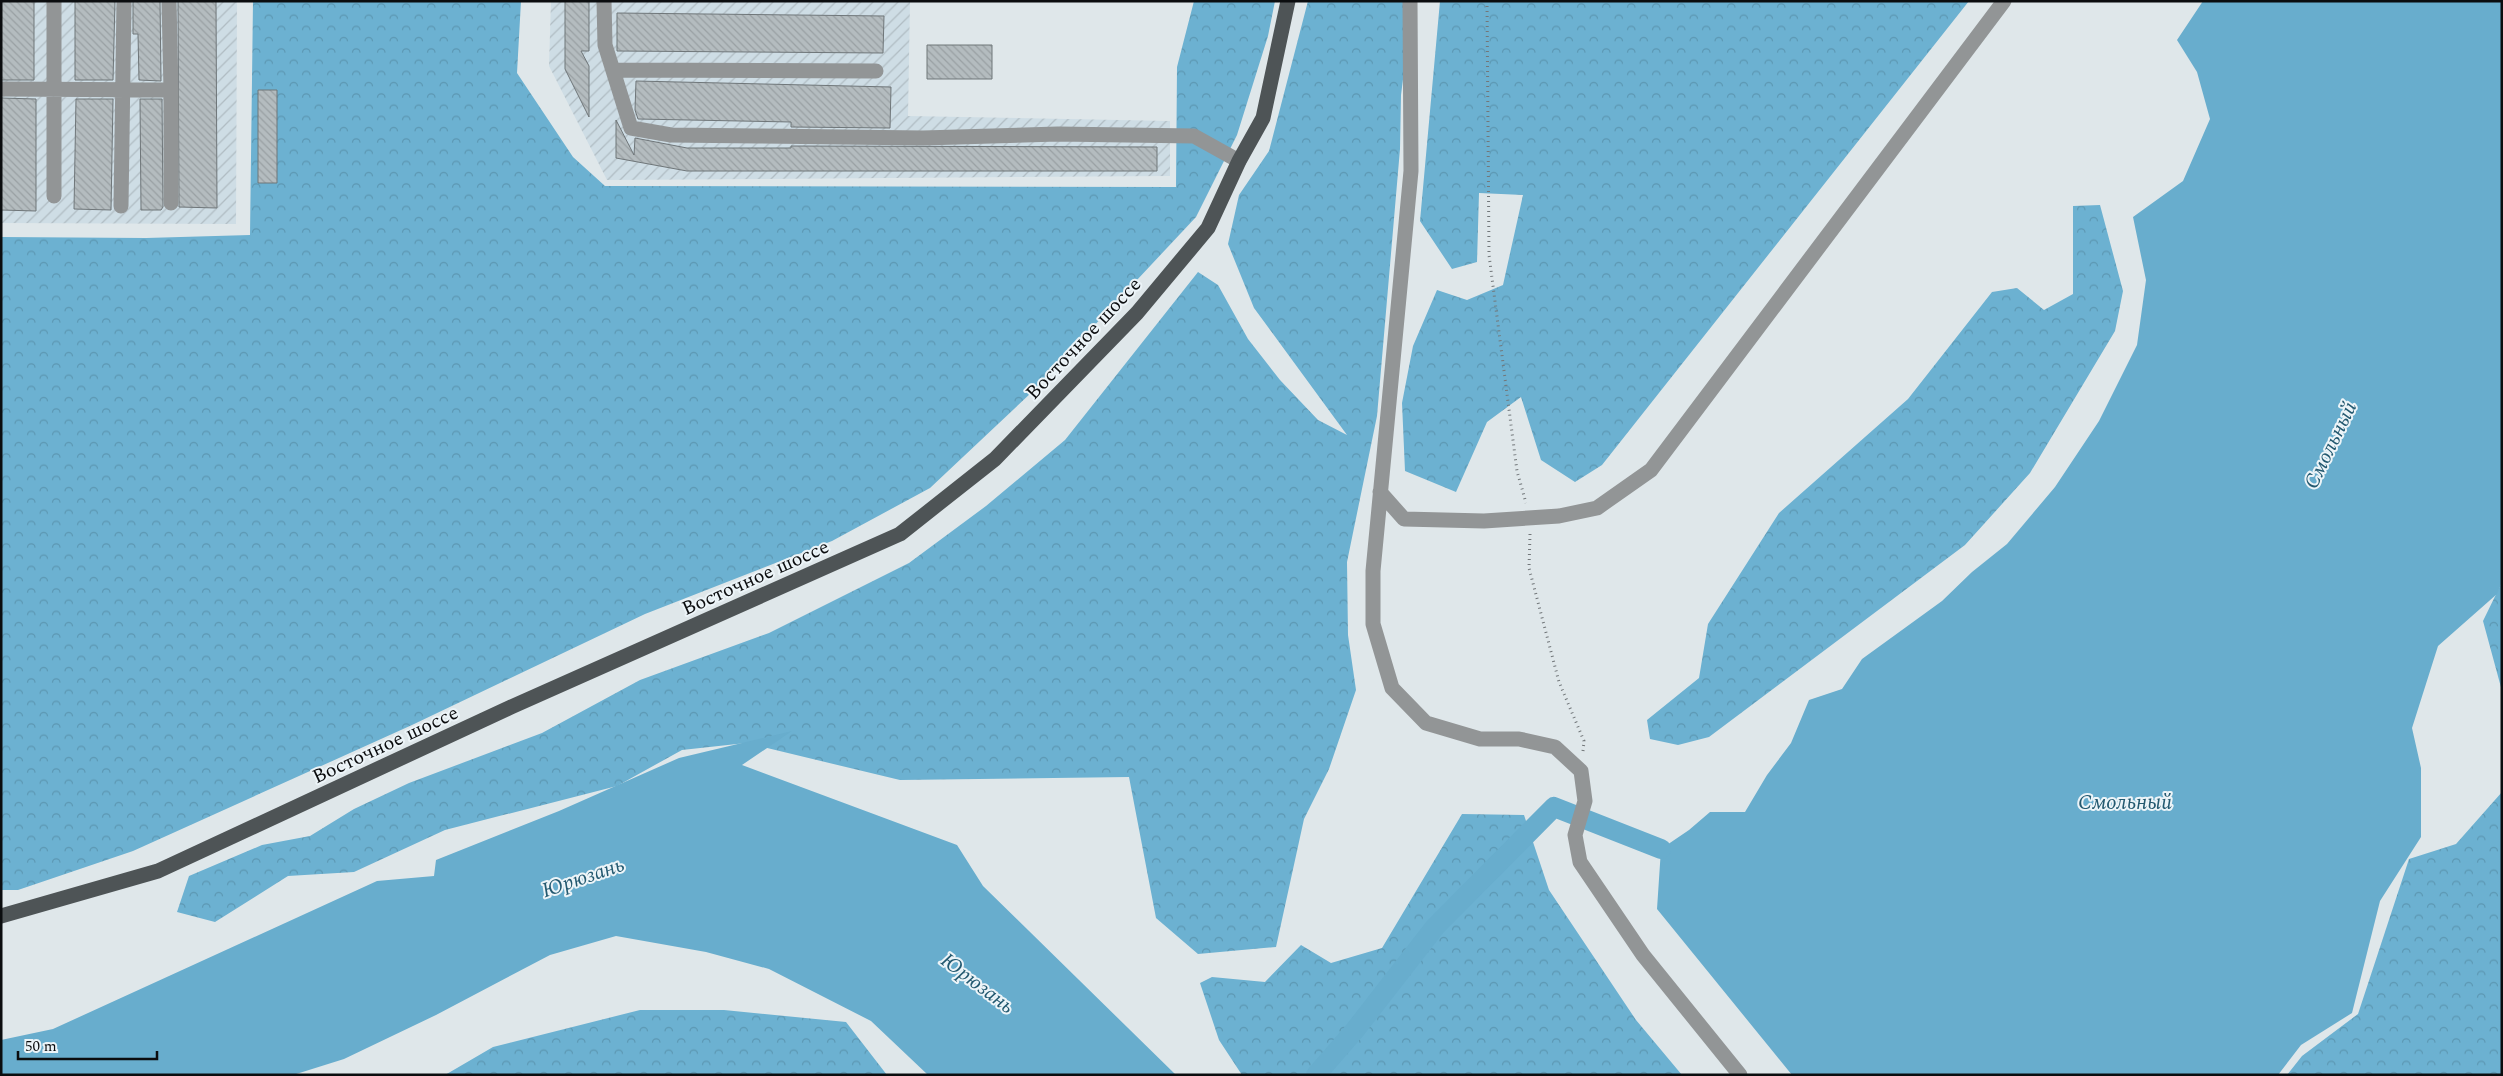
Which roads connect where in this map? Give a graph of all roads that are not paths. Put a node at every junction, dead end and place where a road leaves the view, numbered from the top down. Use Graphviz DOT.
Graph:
graph roads {
  1 [pos="54,1"];
  2 [pos="124,1"];
  3 [pos="169,1"];
  4 [pos="604,1"];
  5 [pos="1288,1"];
  6 [pos="1410,1"];
  7 [pos="2004,1"];
  8 [pos="613,70"];
  9 [pos="876,71"];
  10 [pos="1,89"];
  11 [pos="123,90"];
  12 [pos="171,90"];
  13 [pos="54,91"];
  14 [pos="1239,161"];
  15 [pos="54,196"];
  16 [pos="171,203"];
  17 [pos="121,206"];
  18 [pos="1380,492"];
  19 [pos="1,916"];
  20 [pos="1740,1075"];
  1 -- 13 [label="street"];
  2 -- 11 [label="street"];
  3 -- 12 [label="street"];
  4 -- 8 [label="street"];
  5 -- 14 [label="main road, Восточное шоссе"];
  6 -- 18 [label="street"];
  7 -- 18 [label="street"];
  8 -- 9 [label="street"];
  8 -- 14 [label="street"];
  10 -- 13 [label="street"];
  11 -- 12 [label="street"];
  11 -- 13 [label="street"];
  11 -- 17 [label="street"];
  12 -- 16 [label="street"];
  13 -- 15 [label="street"];
  14 -- 19 [label="main road, Восточное шоссе"];
  18 -- 20 [label="street"];
}
